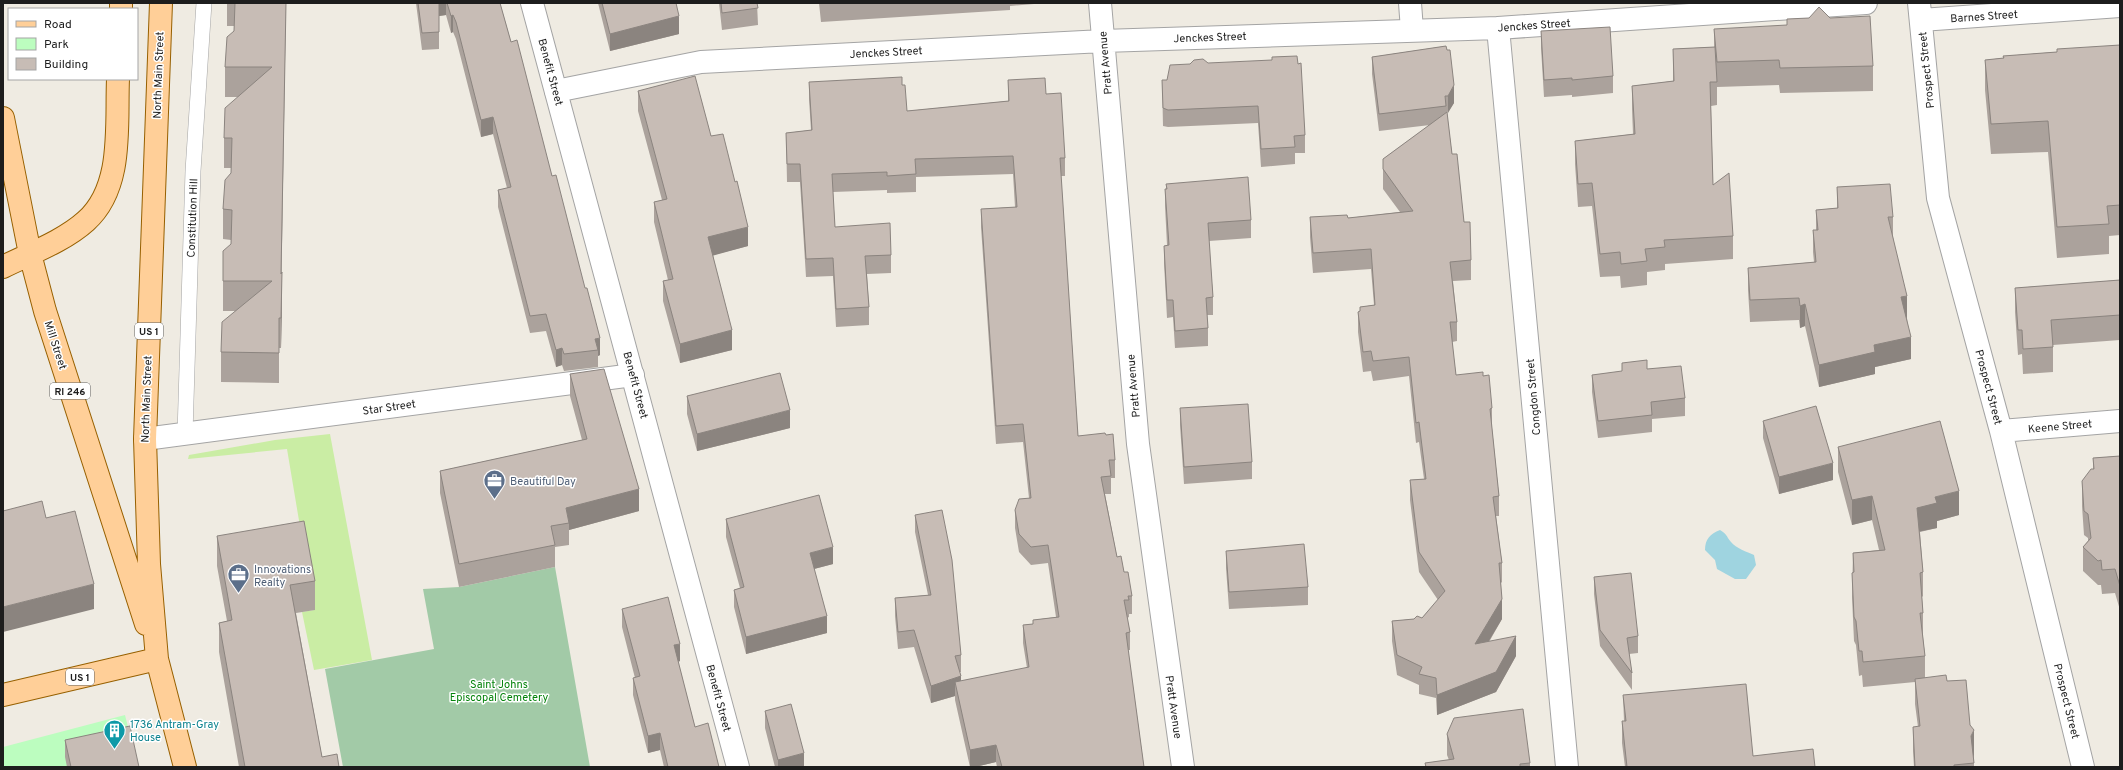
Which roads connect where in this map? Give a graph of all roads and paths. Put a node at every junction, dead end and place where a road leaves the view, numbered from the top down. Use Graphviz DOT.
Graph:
graph roads {
  1 [pos="161,3"];
  2 [pos="204,3"];
  3 [pos="532,3"];
  4 [pos="1100,3"];
  5 [pos="1410,3"];
  6 [pos="1866,3"];
  7 [pos="2120,6"];
  8 [pos="1920,12"];
  9 [pos="1498,28"];
  10 [pos="1412,30"];
  11 [pos="1103,41"];
  12 [pos="118,80"];
  13 [pos="556,91"];
  14 [pos="3,118"];
  15 [pos="30,254"];
  16 [pos="3,267"];
  17 [pos="633,375"];
  18 [pos="2120,421"];
  19 [pos="2001,431"];
  20 [pos="185,434"];
  21 [pos="144,439"];
  22 [pos="157,659"];
  23 [pos="3,695"];
  24 [pos="185,767"];
  25 [pos="738,767"];
  26 [pos="1183,767"];
  27 [pos="1567,767"];
  28 [pos="2083,767"];
  1 -- 21 [label="main road, North Main Street / US 1"];
  2 -- 20 [label="lane, Constitution Hill"];
  3 -- 13 [label="street, Benefit Street"];
  4 -- 11 [label="street, Pratt Avenue"];
  5 -- 10 [label="street"];
  6 -- 9 [label="street, Jenckes Street"];
  7 -- 8 [label="street, Barnes Street"];
  8 -- 19 [label="street, Prospect Street"];
  9 -- 10 [label="street, Jenckes Street"];
  9 -- 27 [label="street, Congdon Street"];
  10 -- 11 [label="street, Jenckes Street"];
  11 -- 13 [label="street, Jenckes Street"];
  11 -- 26 [label="street, Pratt Avenue"];
  12 -- 15 [label="main road"];
  13 -- 17 [label="street, Benefit Street"];
  14 -- 15 [label="main road, Mill Street / RI 246"];
  15 -- 16 [label="main road"];
  15 -- 22 [label="main road, Mill Street / RI 246"];
  17 -- 20 [label="street, Star Street"];
  17 -- 25 [label="street, Benefit Street"];
  18 -- 19 [label="street, Keene Street"];
  19 -- 28 [label="street, Prospect Street"];
  20 -- 21 [label="street, Star Street"];
  21 -- 22 [label="main road, North Main Street / US 1"];
  22 -- 23 [label="main road, US 1"];
  22 -- 24 [label="main road, North Main Street"];
}
